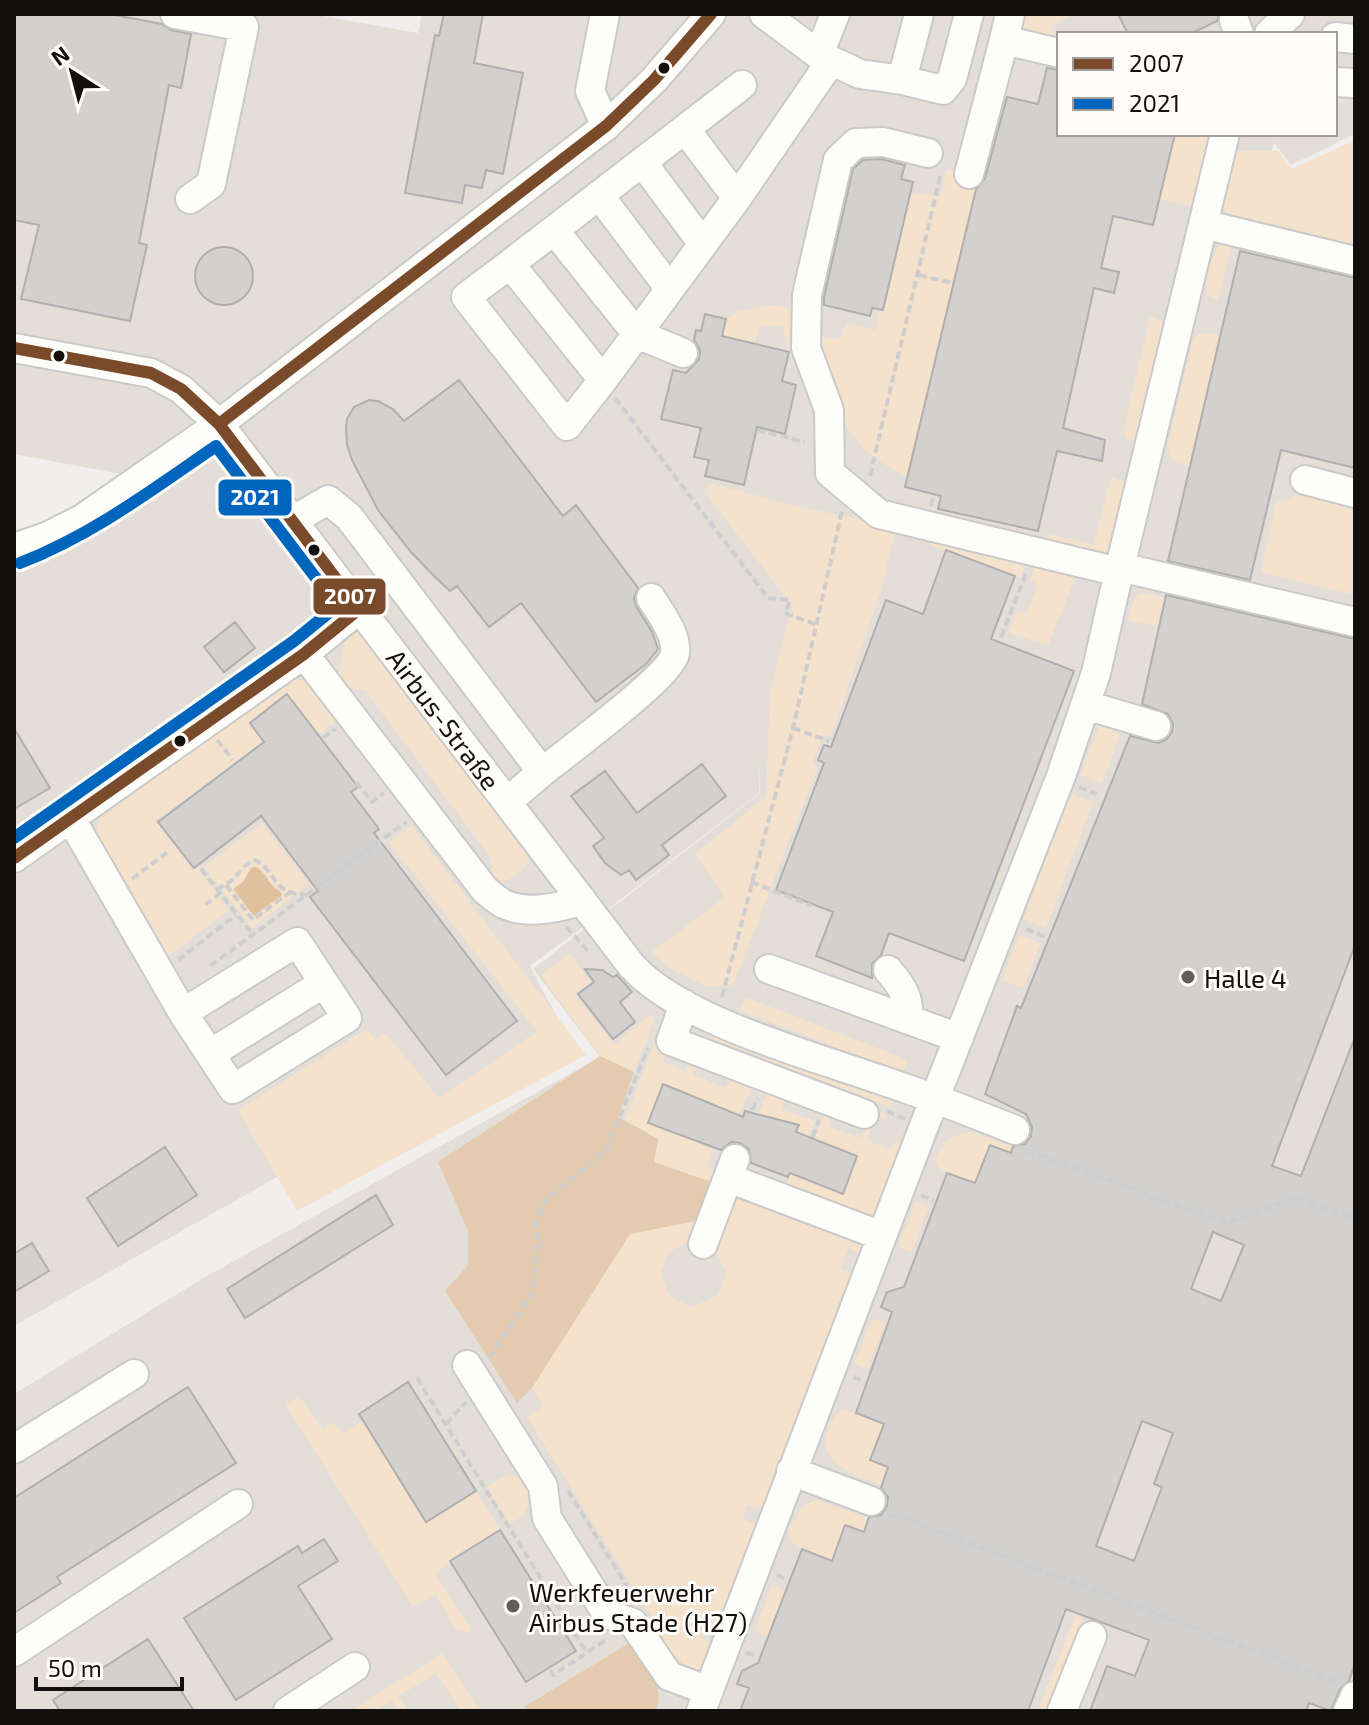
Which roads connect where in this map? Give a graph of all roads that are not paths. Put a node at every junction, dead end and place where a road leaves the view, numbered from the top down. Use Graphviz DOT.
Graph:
graph roads {
  1 [pos="175,14"];
  2 [pos="605,14"];
  3 [pos="711,14"];
  4 [pos="764,14"];
  5 [pos="835,14"];
  6 [pos="919,14"];
  7 [pos="969,14"];
  8 [pos="1290,14"];
  9 [pos="1007,27"];
  10 [pos="1271,32"];
  11 [pos="1057,52"];
  12 [pos="825,58"];
  13 [pos="902,80"];
  14 [pos="742,85"];
  15 [pos="606,126"];
  16 [pos="685,129"];
  17 [pos="1225,136"];
  18 [pos="642,162"];
  19 [pos="934,163"];
  20 [pos="969,174"];
  21 [pos="599,195"];
  22 [pos="737,198"];
  23 [pos="190,199"];
  24 [pos="1203,224"];
  25 [pos="554,230"];
  26 [pos="703,244"];
  27 [pos="1355,261"];
  28 [pos="510,264"];
  29 [pos="670,289"];
  30 [pos="637,334"];
  31 [pos="14,348"];
  32 [pos="683,353"];
  33 [pos="606,385"];
  34 [pos="219,424"];
  35 [pos="1305,480"];
  36 [pos="1355,493"];
  37 [pos="292,521"];
  38 [pos="14,548"];
  39 [pos="1120,570"];
  40 [pos="651,598"];
  41 [pos="359,609"];
  42 [pos="1355,622"];
  43 [pos="304,654"];
  44 [pos="1075,715"];
  45 [pos="1156,726"];
  46 [pos="542,772"];
  47 [pos="507,802"];
  48 [pos="71,819"];
  49 [pos="14,858"];
  50 [pos="589,910"];
  51 [pos="769,969"];
  52 [pos="888,970"];
  53 [pos="324,983"];
  54 [pos="684,1004"];
  55 [pos="183,1013"];
  56 [pos="908,1019"];
  57 [pos="959,1038"];
  58 [pos="210,1054"];
  59 [pos="935,1098"];
  60 [pos="864,1114"];
  61 [pos="1020,1140"];
  62 [pos="882,1236"];
  63 [pos="703,1244"];
  64 [pos="477,1363"];
  65 [pos="134,1374"];
  66 [pos="14,1449"];
  67 [pos="791,1471"];
  68 [pos="238,1504"];
  69 [pos="879,1509"];
  70 [pos="1092,1636"];
  71 [pos="14,1652"];
  72 [pos="355,1667"];
  73 [pos="705,1701"];
  74 [pos="288,1711"];
  75 [pos="1062,1711"];
  1 -- 23 [label="street"];
  2 -- 15 [label="street"];
  3 -- 15 [label="street"];
  4 -- 12 [label="street"];
  5 -- 12 [label="street"];
  6 -- 13 [label="street"];
  7 -- 13 [label="street"];
  8 -- 10 [label="street"];
  9 -- 11 [label="street"];
  9 -- 20 [label="street"];
  12 -- 13 [label="street"];
  12 -- 22 [label="street"];
  14 -- 16 [label="street"];
  15 -- 34 [label="street"];
  16 -- 18 [label="street"];
  16 -- 22 [label="street"];
  17 -- 24 [label="street"];
  18 -- 21 [label="street"];
  18 -- 26 [label="street"];
  19 -- 39 [label="street"];
  21 -- 25 [label="street"];
  21 -- 29 [label="street"];
  22 -- 26 [label="street"];
  24 -- 27 [label="street"];
  24 -- 39 [label="street"];
  25 -- 28 [label="street"];
  25 -- 30 [label="street"];
  26 -- 29 [label="street"];
  28 -- 33 [label="street"];
  28 -- 33 [label="street"];
  29 -- 30 [label="street"];
  30 -- 32 [label="street"];
  30 -- 33 [label="street"];
  31 -- 34 [label="street, Airbus-Straße"];
  34 -- 37 [label="street, Airbus-Straße"];
  34 -- 38 [label="street"];
  35 -- 36 [label="street"];
  37 -- 41 [label="street, Airbus-Straße"];
  37 -- 46 [label="street"];
  39 -- 42 [label="street"];
  39 -- 44 [label="street"];
  40 -- 46 [label="street"];
  41 -- 43 [label="street"];
  41 -- 47 [label="street, Airbus-Straße"];
  43 -- 48 [label="street"];
  43 -- 50 [label="street"];
  44 -- 45 [label="street"];
  44 -- 57 [label="street"];
  46 -- 47 [label="street"];
  47 -- 50 [label="street, Airbus-Straße"];
  48 -- 49 [label="street"];
  48 -- 55 [label="street"];
  50 -- 54 [label="street, Airbus-Straße"];
  51 -- 56 [label="street"];
  52 -- 56 [label="street"];
  53 -- 55 [label="street"];
  53 -- 58 [label="street"];
  53 -- 58 [label="street"];
  54 -- 59 [label="street, Airbus-Straße"];
  54 -- 60 [label="street"];
  55 -- 58 [label="street"];
  56 -- 57 [label="street"];
  57 -- 59 [label="street"];
  59 -- 61 [label="street, Airbus-Straße"];
  59 -- 62 [label="street"];
  62 -- 63 [label="street"];
  62 -- 67 [label="street"];
  64 -- 73 [label="street"];
  65 -- 66 [label="street"];
  67 -- 69 [label="street"];
  67 -- 73 [label="street"];
  68 -- 71 [label="street"];
  70 -- 75 [label="street"];
  72 -- 74 [label="street"];
}
